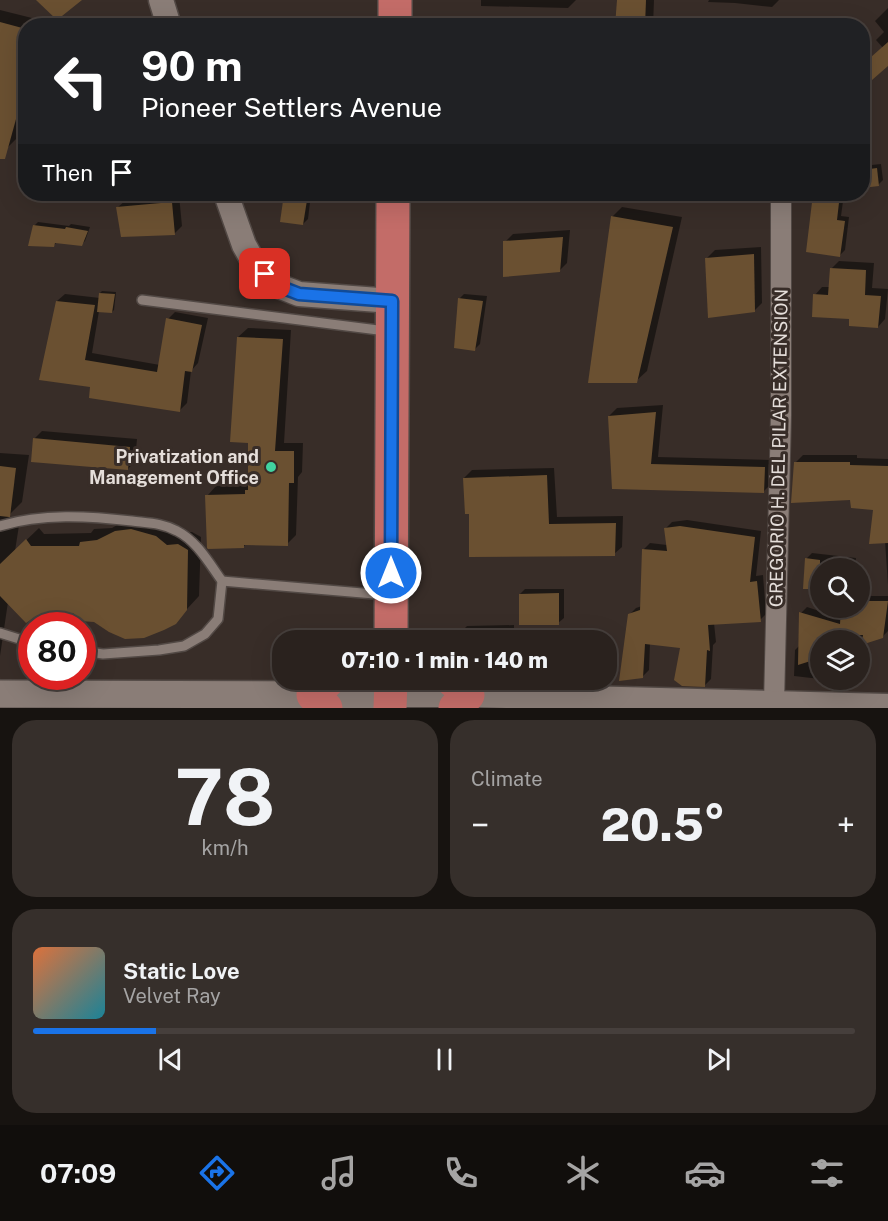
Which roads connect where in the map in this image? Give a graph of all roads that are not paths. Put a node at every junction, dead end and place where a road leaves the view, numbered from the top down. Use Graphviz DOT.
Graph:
graph roads {
  1 [pos="161,0"];
  2 [pos="395,0"];
  3 [pos="167,18"];
  4 [pos="395,18"];
  5 [pos="229,201"];
  6 [pos="393,201"];
  7 [pos="781,201"];
  8 [pos="142,300"];
  9 [pos="392,316"];
  10 [pos="0,526"];
  11 [pos="222,581"];
  12 [pos="391,618"];
  13 [pos="378,630"];
  14 [pos="404,630"];
  15 [pos="0,633"];
  16 [pos="18,639"];
  17 [pos="96,653"];
  18 [pos="0,694"];
  19 [pos="322,694"];
  20 [pos="390,694"];
  21 [pos="459,694"];
  22 [pos="593,703"];
  23 [pos="788,705"];
  24 [pos="888,706"];
  1 -- 3 [label="street"];
  2 -- 4 [label="highway"];
  5 -- 9 [label="street"];
  6 -- 9 [label="highway"];
  7 -- 23 [label="street, GREGORIO H. DEL PILAR EXTENSION"];
  8 -- 9 [label="lane"];
  9 -- 12 [label="highway"];
  10 -- 11 [label="lane"];
  11 -- 12 [label="lane"];
  11 -- 17 [label="lane"];
  12 -- 13 [label="highway"];
  12 -- 14 [label="highway"];
  15 -- 16 [label="lane"];
  18 -- 19 [label="main road"];
  19 -- 20 [label="main road"];
  20 -- 21 [label="street"];
  21 -- 22 [label="street"];
  22 -- 23 [label="street"];
  23 -- 24 [label="street"];
}
